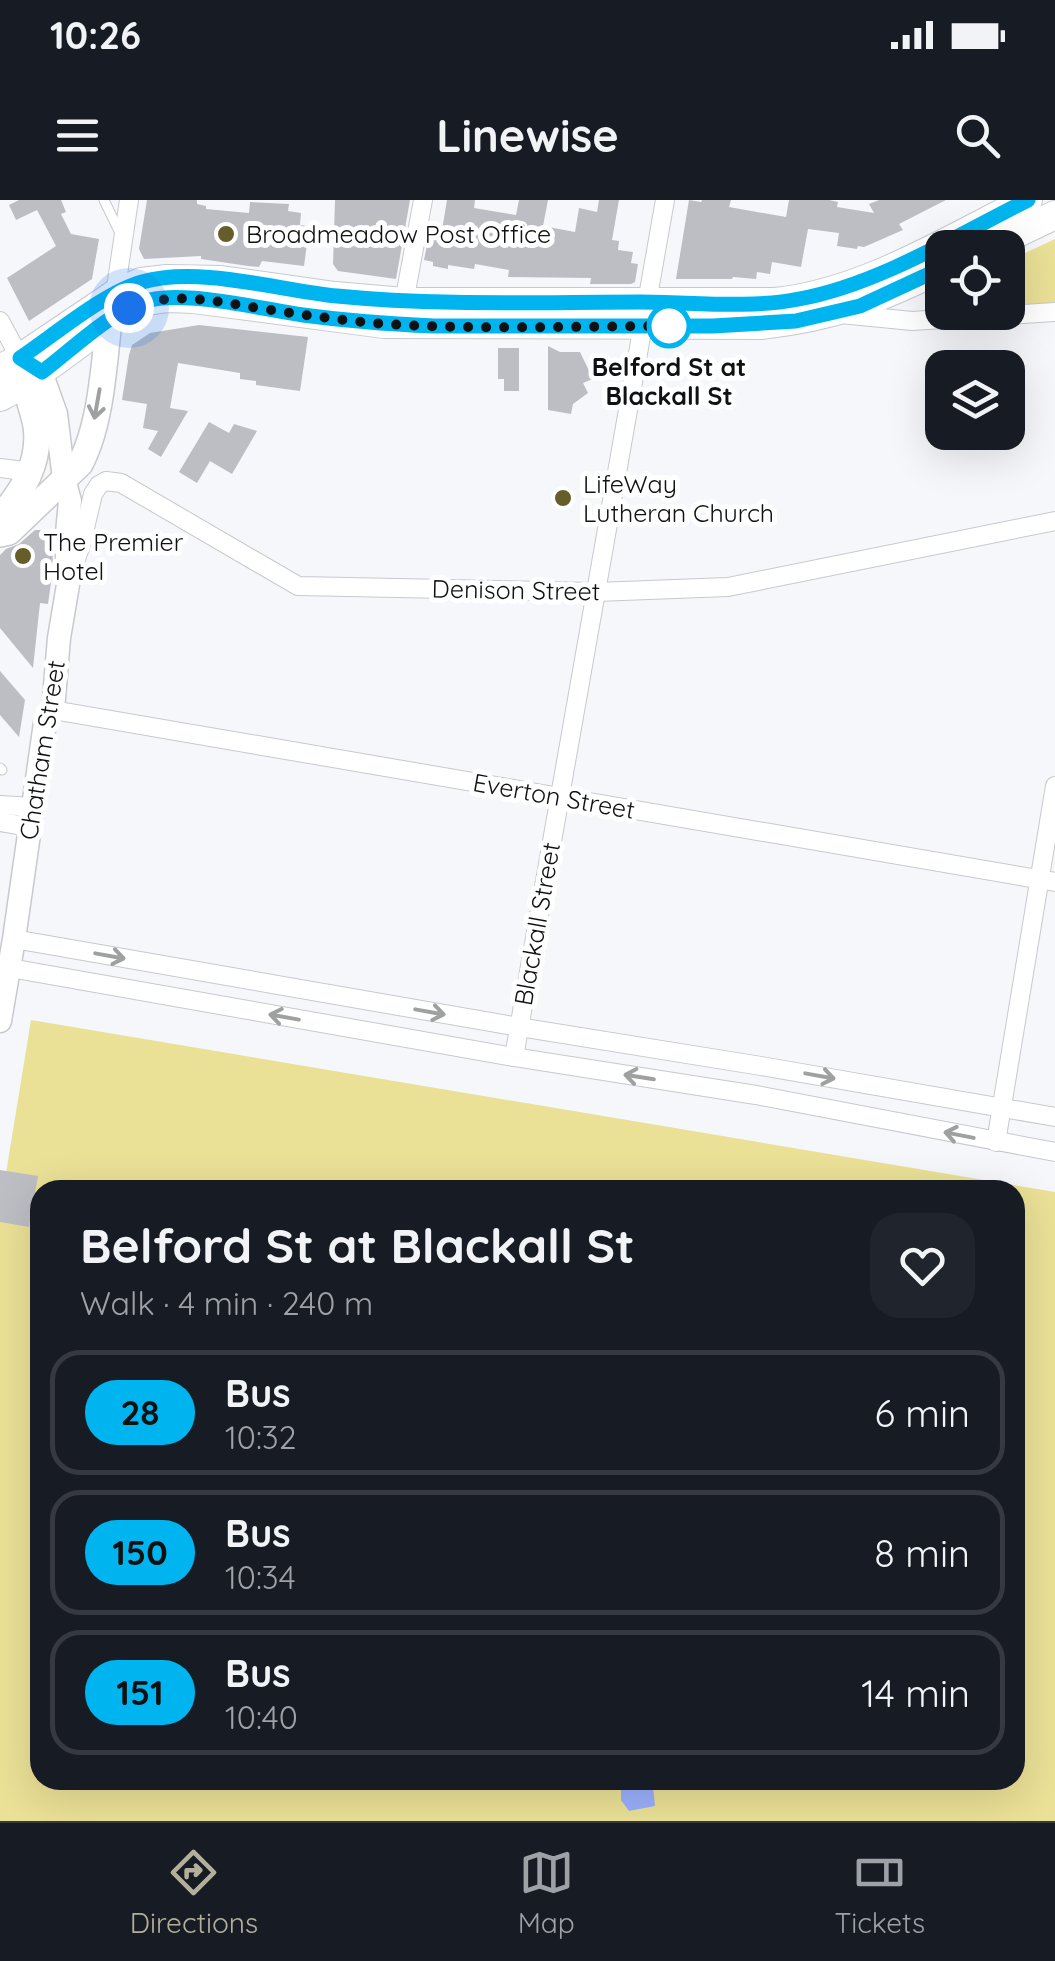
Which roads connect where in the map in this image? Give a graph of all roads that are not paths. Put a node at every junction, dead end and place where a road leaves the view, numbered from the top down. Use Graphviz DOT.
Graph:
graph roads {
  1 [pos="104,200"];
  2 [pos="129,200"];
  3 [pos="423,200"];
  4 [pos="666,200"];
  5 [pos="1028,200"];
  6 [pos="1055,214"];
  7 [pos="1023,230"];
  8 [pos="123,238"];
  9 [pos="925,276"];
  10 [pos="404,302"];
  11 [pos="112,307"];
  12 [pos="1055,312"];
  13 [pos="834,313"];
  14 [pos="644,314"];
  15 [pos="0,321"];
  16 [pos="17,376"];
  17 [pos="0,468"];
  18 [pos="31,472"];
  19 [pos="64,479"];
  20 [pos="0,517"];
  21 [pos="1055,521"];
  22 [pos="0,534"];
  23 [pos="69,579"];
  24 [pos="596,592"];
  25 [pos="53,710"];
  26 [pos="1055,786"];
  27 [pos="559,797"];
  28 [pos="0,805"];
  29 [pos="31,817"];
  30 [pos="0,822"];
  31 [pos="1047,881"];
  32 [pos="14,938"];
  33 [pos="5,983"];
  34 [pos="323,993"];
  35 [pos="0,1020"];
  36 [pos="318,1023"];
  37 [pos="519,1027"];
  38 [pos="514,1057"];
  39 [pos="761,1066"];
  40 [pos="756,1096"];
  41 [pos="1001,1107"];
  42 [pos="1055,1117"];
  43 [pos="996,1142"];
  44 [pos="1055,1152"];
  1 -- 8 [label="lane"];
  2 -- 8 [label="street"];
  3 -- 10 [label="street"];
  4 -- 14 [label="street, Blackall Street"];
  5 -- 14 [label="main road"];
  6 -- 7 [label="main road"];
  8 -- 11 [label="street"];
  9 -- 13 [label="main road"];
  10 -- 11 [label="main road"];
  10 -- 14 [label="main road"];
  11 -- 14 [label="main road"];
  11 -- 16 [label="main road"];
  11 -- 19 [label="main road, one-way"];
  12 -- 13 [label="street"];
  13 -- 14 [label="main road"];
  14 -- 24 [label="street, Blackall Street"];
  15 -- 16 [label="street"];
  16 -- 18 [label="main road"];
  16 -- 19 [label="street, Chatham Street"];
  17 -- 18 [label="street"];
  18 -- 20 [label="main road"];
  19 -- 22 [label="main road"];
  19 -- 23 [label="street, Chatham Street"];
  21 -- 24 [label="street, Denison Street"];
  23 -- 24 [label="street, Denison Street"];
  23 -- 25 [label="street, Chatham Street"];
  24 -- 27 [label="street, Blackall Street"];
  25 -- 27 [label="street, Everton Street"];
  25 -- 29 [label="street, Chatham Street"];
  26 -- 31 [label="street"];
  27 -- 31 [label="street, Everton Street"];
  27 -- 37 [label="street, Blackall Street"];
  28 -- 29 [label="street"];
  29 -- 30 [label="street"];
  29 -- 32 [label="street, Chatham Street"];
  31 -- 41 [label="street"];
  32 -- 33 [label="street, Chatham Street"];
  32 -- 34 [label="street, one-way"];
  33 -- 35 [label="street, Chatham Street"];
  36 -- 33 [label="street, one-way"];
  34 -- 36 [label="street"];
  34 -- 37 [label="street, one-way"];
  36 -- 38 [label="street"];
  37 -- 38 [label="street, Blackall Street"];
  37 -- 39 [label="street"];
  40 -- 38 [label="street, one-way"];
  39 -- 40 [label="street"];
  39 -- 41 [label="street, one-way"];
  43 -- 40 [label="street, one-way"];
  41 -- 42 [label="street"];
  41 -- 43 [label="street"];
  43 -- 44 [label="street"];
}
